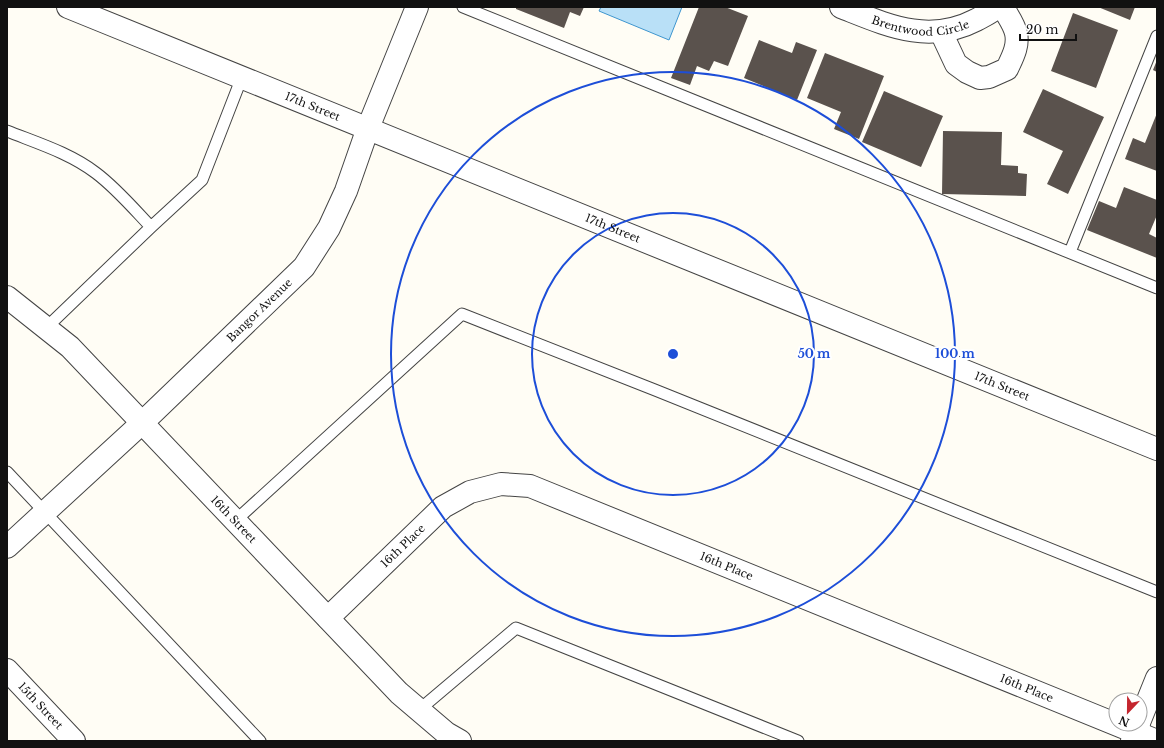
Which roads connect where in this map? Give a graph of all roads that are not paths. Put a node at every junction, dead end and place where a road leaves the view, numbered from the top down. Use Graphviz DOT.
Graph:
graph roads {
  1 [pos="68,7"];
  2 [pos="417,7"];
  3 [pos="463,7"];
  4 [pos="841,7"];
  5 [pos="997,7"];
  6 [pos="1003,7"];
  7 [pos="941,32"];
  8 [pos="1157,36"];
  9 [pos="242,77"];
  10 [pos="368,128"];
  11 [pos="7,131"];
  12 [pos="151,227"];
  13 [pos="1070,252"];
  14 [pos="1157,288"];
  15 [pos="7,297"];
  16 [pos="46,328"];
  17 [pos="142,422"];
  18 [pos="1157,449"];
  19 [pos="7,472"];
  20 [pos="45,512"];
  21 [pos="235,521"];
  22 [pos="7,547"];
  23 [pos="1157,592"];
  24 [pos="328,618"];
  25 [pos="7,670"];
  26 [pos="1157,678"];
  27 [pos="1148,700"];
  28 [pos="419,710"];
  29 [pos="1108,718"];
  30 [pos="1141,732"];
  31 [pos="74,741"];
  32 [pos="260,741"];
  33 [pos="460,741"];
  34 [pos="798,741"];
  35 [pos="1157,741"];
  1 -- 9 [label="street, 17th Street"];
  2 -- 10 [label="street, Bangor Avenue"];
  3 -- 13 [label="lane"];
  4 -- 7 [label="street, Brentwood Circle"];
  5 -- 7 [label="street, Brentwood Circle"];
  6 -- 7 [label="street"];
  8 -- 13 [label="lane"];
  9 -- 10 [label="street, 17th Street"];
  9 -- 12 [label="lane"];
  10 -- 17 [label="street, Bangor Avenue"];
  10 -- 18 [label="street, 17th Street"];
  11 -- 12 [label="lane"];
  12 -- 16 [label="lane"];
  13 -- 14 [label="lane"];
  15 -- 16 [label="street, 16th Street"];
  16 -- 17 [label="street, 16th Street"];
  17 -- 20 [label="street, Bangor Avenue"];
  17 -- 21 [label="street, 16th Street"];
  19 -- 20 [label="lane"];
  20 -- 22 [label="street, Bangor Avenue"];
  20 -- 32 [label="lane"];
  21 -- 23 [label="lane"];
  21 -- 24 [label="street, 16th Street"];
  24 -- 28 [label="street, 16th Street"];
  24 -- 29 [label="street, 16th Place"];
  25 -- 31 [label="street, 15th Street"];
  26 -- 27 [label="street"];
  28 -- 33 [label="street, 16th Street"];
  28 -- 34 [label="lane"];
  30 -- 35 [label="street, 16th Place"];
}
